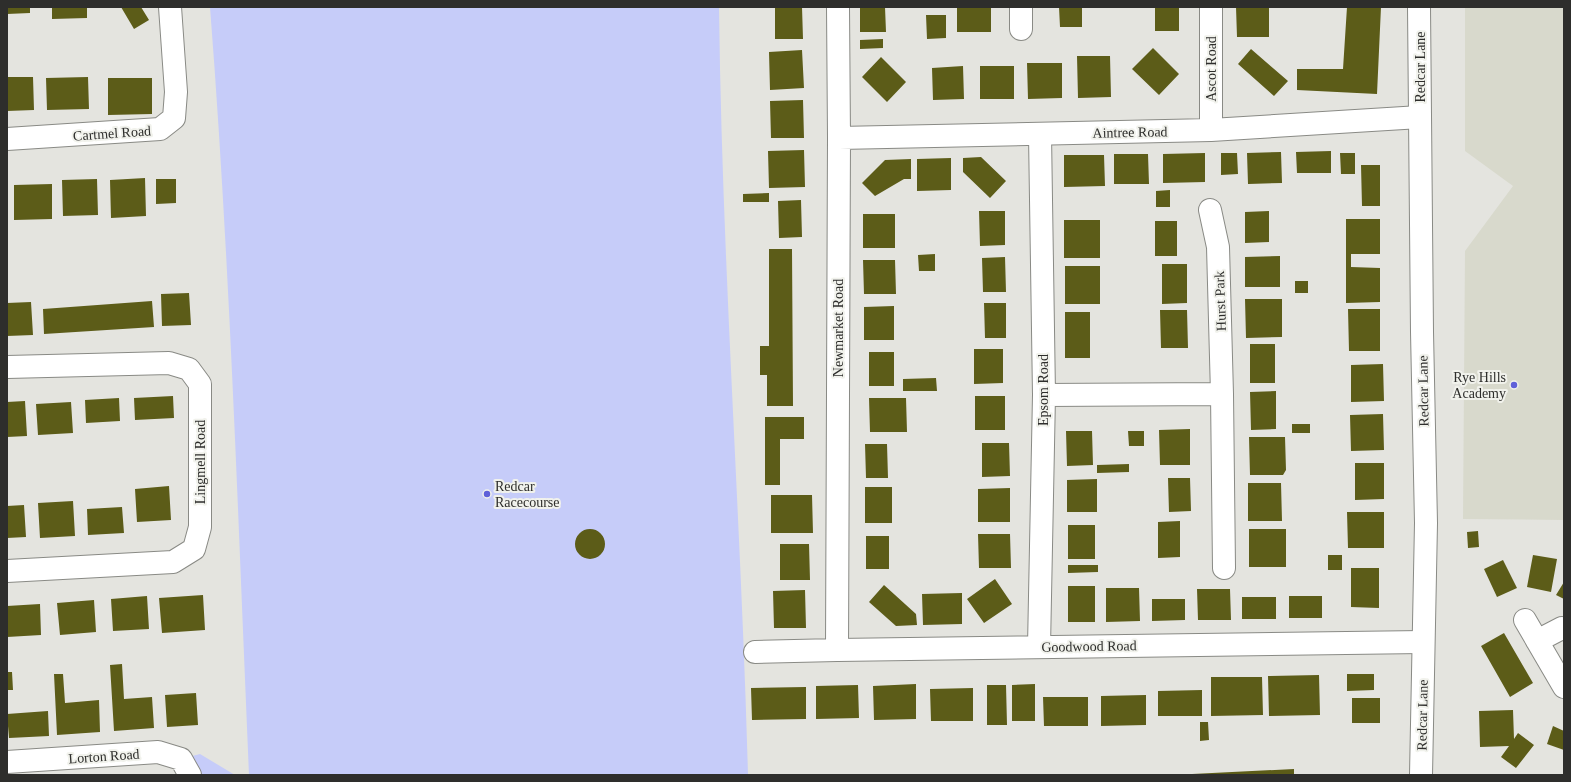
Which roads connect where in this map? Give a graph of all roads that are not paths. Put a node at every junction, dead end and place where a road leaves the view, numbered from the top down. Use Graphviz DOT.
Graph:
graph roads {
  1 [pos="170,7"];
  2 [pos="838,7"];
  3 [pos="1021,7"];
  4 [pos="1211,7"];
  5 [pos="1419,7"];
  6 [pos="1021,29"];
  7 [pos="1420,117"];
  8 [pos="1211,130"];
  9 [pos="1040,134"];
  10 [pos="839,138"];
  11 [pos="7,139"];
  12 [pos="1210,210"];
  13 [pos="7,367"];
  14 [pos="1222,394"];
  15 [pos="1044,395"];
  16 [pos="1224,568"];
  17 [pos="7,571"];
  18 [pos="1525,620"];
  19 [pos="1562,628"];
  20 [pos="1537,641"];
  21 [pos="1423,642"];
  22 [pos="1039,647"];
  23 [pos="837,650"];
  24 [pos="755,652"];
  25 [pos="1564,687"];
  26 [pos="7,762"];
  27 [pos="190,775"];
  28 [pos="1421,775"];
  1 -- 11 [label="street, Cartmel Road"];
  2 -- 10 [label="street, Newmarket Road"];
  3 -- 6 [label="street"];
  4 -- 8 [label="street, Ascot Road"];
  5 -- 7 [label="street, Redcar Lane"];
  7 -- 8 [label="street, Aintree Road"];
  7 -- 21 [label="street, Redcar Lane"];
  8 -- 9 [label="street, Aintree Road"];
  9 -- 10 [label="street, Aintree Road"];
  9 -- 15 [label="street, Epsom Road"];
  10 -- 23 [label="street, Newmarket Road"];
  12 -- 14 [label="street, Hurst Park"];
  13 -- 17 [label="street, Lingmell Road"];
  14 -- 15 [label="street"];
  14 -- 16 [label="street, Hurst Park"];
  15 -- 22 [label="street, Epsom Road"];
  18 -- 20 [label="street"];
  19 -- 20 [label="street"];
  20 -- 25 [label="street"];
  21 -- 22 [label="street, Goodwood Road"];
  21 -- 28 [label="street, Redcar Lane"];
  22 -- 23 [label="street, Goodwood Road"];
  23 -- 24 [label="street, Goodwood Road"];
  26 -- 27 [label="street, Lorton Road"];
}
